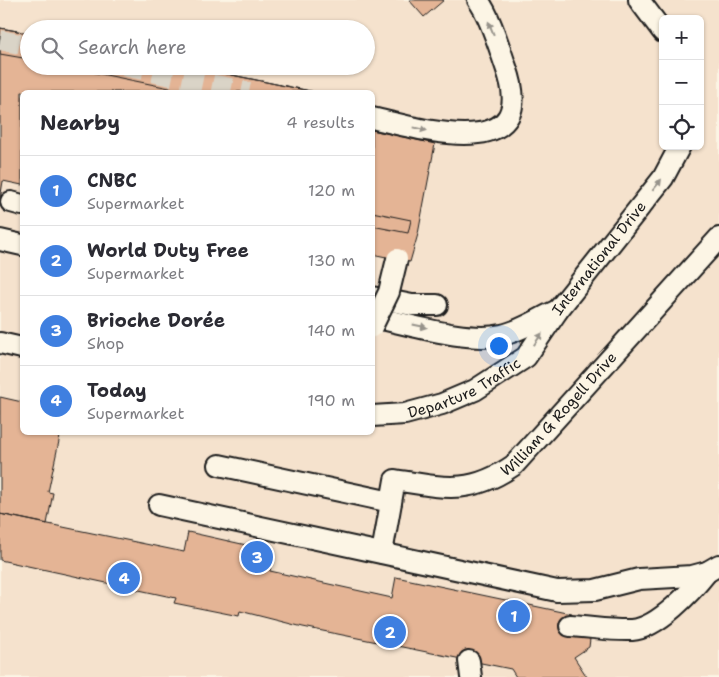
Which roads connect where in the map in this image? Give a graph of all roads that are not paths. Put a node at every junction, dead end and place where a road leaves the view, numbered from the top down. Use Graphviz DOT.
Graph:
graph roads {
  1 [pos="478,0"];
  2 [pos="639,0"];
  3 [pos="659,27"];
  4 [pos="375,119"];
  5 [pos="678,150"];
  6 [pos="719,238"];
  7 [pos="0,240"];
  8 [pos="20,244"];
  9 [pos="397,259"];
  10 [pos="375,298"];
  11 [pos="437,305"];
  12 [pos="558,310"];
  13 [pos="375,317"];
  14 [pos="375,322"];
  15 [pos="0,343"];
  16 [pos="20,348"];
  17 [pos="375,416"];
  18 [pos="219,465"];
  19 [pos="391,502"];
  20 [pos="159,505"];
  21 [pos="382,552"];
  22 [pos="713,569"];
  23 [pos="570,626"];
  4 -- 1 [label="street, one-way"];
  2 -- 3 [label="street"];
  12 -- 5 [label="street, International Drive, one-way"];
  6 -- 19 [label="street, William G Rogell Drive"];
  7 -- 8 [label="street"];
  9 -- 14 [label="street, bridge"];
  10 -- 11 [label="street"];
  13 -- 12 [label="street, International Drive, one-way"];
  17 -- 12 [label="street, Departure Traffic, one-way"];
  15 -- 16 [label="street"];
  18 -- 19 [label="street"];
  19 -- 21 [label="street, William G Rogell Drive"];
  20 -- 21 [label="street"];
  21 -- 22 [label="street"];
  22 -- 23 [label="street"];
}
